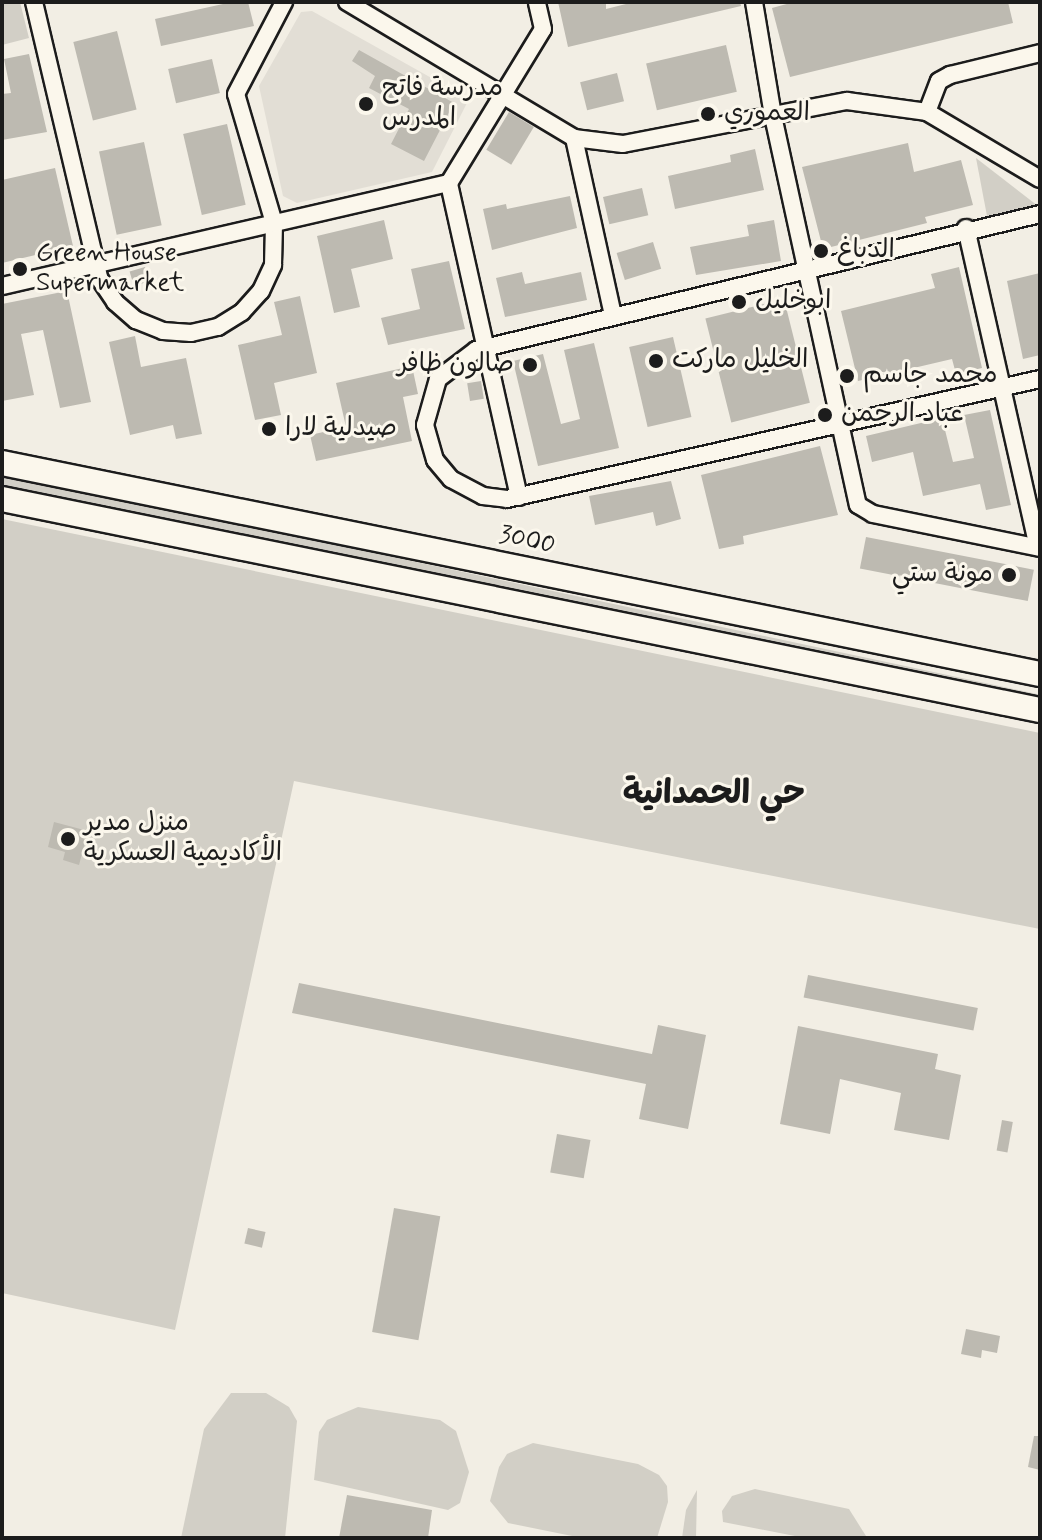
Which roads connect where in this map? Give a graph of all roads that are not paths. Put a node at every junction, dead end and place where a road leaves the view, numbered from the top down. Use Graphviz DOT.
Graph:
graph roads {
  1 [pos="34,2"];
  2 [pos="284,2"];
  3 [pos="347,2"];
  4 [pos="537,2"];
  5 [pos="754,2"];
  6 [pos="1040,53"];
  7 [pos="503,95"];
  8 [pos="927,112"];
  9 [pos="773,116"];
  10 [pos="574,138"];
  11 [pos="1040,179"];
  12 [pos="449,183"];
  13 [pos="1040,214"];
  14 [pos="274,223"];
  15 [pos="966,228"];
  16 [pos="95,265"];
  17 [pos="807,268"];
  18 [pos="2,286"];
  19 [pos="613,316"];
  20 [pos="487,347"];
  21 [pos="1040,379"];
  22 [pos="1002,388"];
  23 [pos="840,427"];
  24 [pos="2,463"];
  25 [pos="519,497"];
  26 [pos="2,499"];
  27 [pos="1039,547"];
  28 [pos="1040,674"];
  29 [pos="1040,710"];
  1 -- 16 [label="street"];
  2 -- 14 [label="street"];
  3 -- 7 [label="street"];
  4 -- 7 [label="street"];
  5 -- 9 [label="street"];
  6 -- 8 [label="street"];
  7 -- 10 [label="street"];
  7 -- 12 [label="street"];
  8 -- 9 [label="street"];
  8 -- 11 [label="street"];
  9 -- 10 [label="street"];
  9 -- 17 [label="street"];
  10 -- 19 [label="street"];
  12 -- 14 [label="street"];
  12 -- 20 [label="street"];
  13 -- 15 [label="street"];
  14 -- 16 [label="street"];
  14 -- 16 [label="street"];
  15 -- 17 [label="street"];
  15 -- 22 [label="street"];
  16 -- 18 [label="street"];
  17 -- 19 [label="street"];
  17 -- 23 [label="street"];
  19 -- 20 [label="street"];
  20 -- 25 [label="street"];
  20 -- 25 [label="street"];
  21 -- 22 [label="street"];
  22 -- 23 [label="street"];
  22 -- 27 [label="street"];
  23 -- 25 [label="street"];
  23 -- 27 [label="street"];
  24 -- 28 [label="street, 3000"];
  26 -- 29 [label="street"];
}
